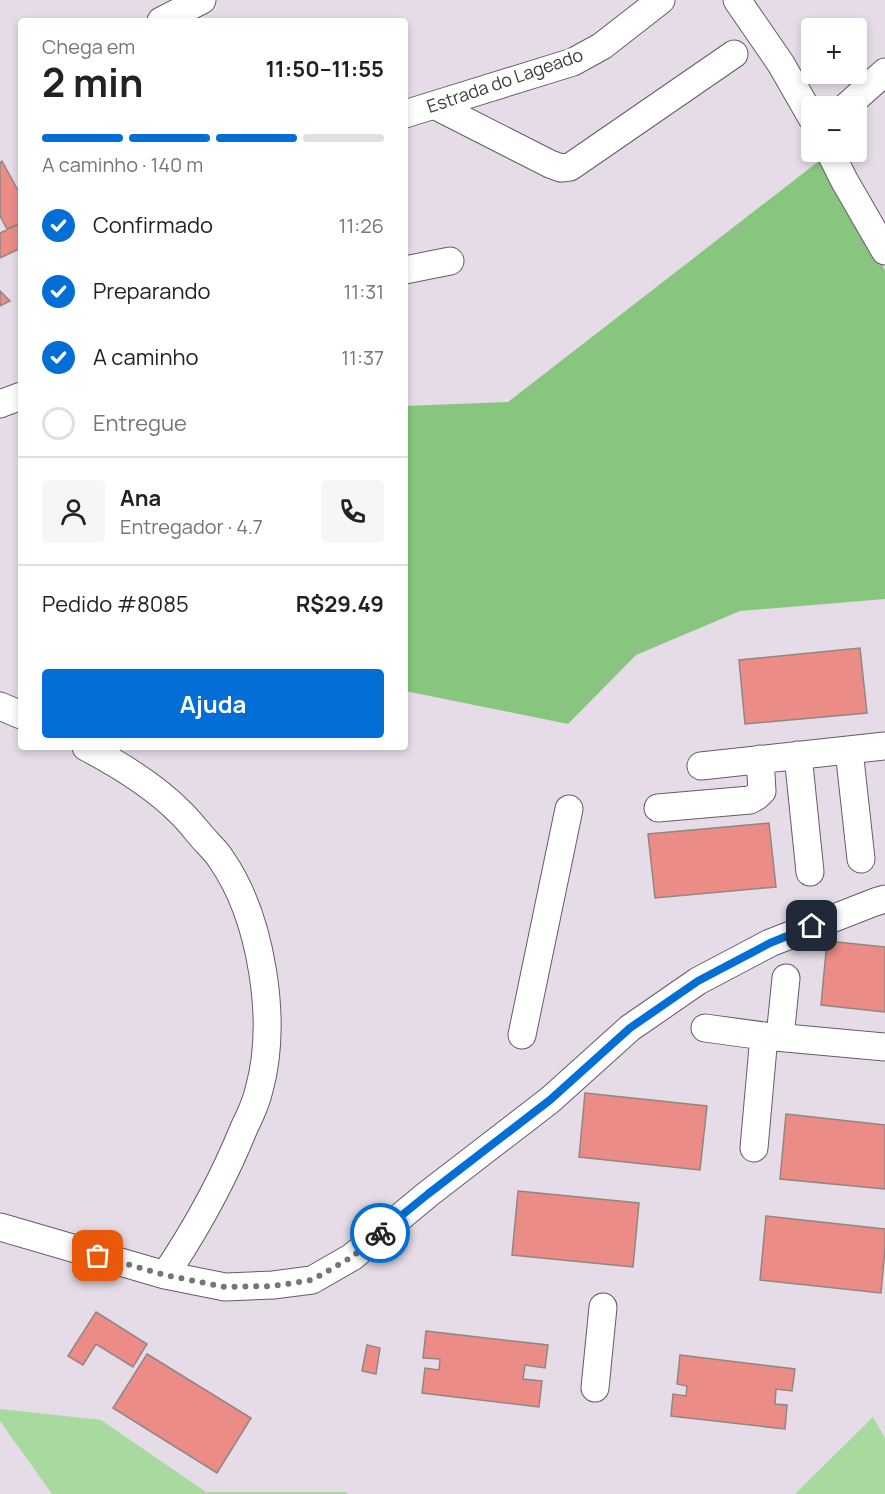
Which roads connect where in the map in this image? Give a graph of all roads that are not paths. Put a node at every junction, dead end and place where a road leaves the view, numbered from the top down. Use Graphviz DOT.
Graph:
graph roads {
  1 [pos="202,0"];
  2 [pos="661,0"];
  3 [pos="737,0"];
  4 [pos="167,18"];
  5 [pos="734,54"];
  6 [pos="885,72"];
  7 [pos="858,96"];
  8 [pos="801,99"];
  9 [pos="434,105"];
  10 [pos="408,113"];
  11 [pos="835,162"];
  12 [pos="885,251"];
  13 [pos="450,261"];
  14 [pos="408,269"];
  15 [pos="18,397"];
  16 [pos="0,405"];
  17 [pos="0,706"];
  18 [pos="18,714"];
  19 [pos="885,746"];
  20 [pos="91,750"];
  21 [pos="849,750"];
  22 [pos="798,755"];
  23 [pos="760,759"];
  24 [pos="701,766"];
  25 [pos="658,808"];
  26 [pos="569,809"];
  27 [pos="861,859"];
  28 [pos="810,872"];
  29 [pos="885,899"];
  30 [pos="786,978"];
  31 [pos="723,1023"];
  32 [pos="522,1035"];
  33 [pos="772,1036"];
  34 [pos="885,1047"];
  35 [pos="754,1148"];
  36 [pos="0,1227"];
  37 [pos="165,1275"];
  38 [pos="603,1306"];
  39 [pos="596,1389"];
  1 -- 4 [label="street"];
  2 -- 9 [label="street, Estrada do Lageado"];
  3 -- 8 [label="street"];
  5 -- 9 [label="street"];
  6 -- 7 [label="street"];
  9 -- 10 [label="street, Estrada do Lageado"];
  11 -- 12 [label="street"];
  13 -- 14 [label="street"];
  15 -- 16 [label="street"];
  17 -- 18 [label="street"];
  19 -- 21 [label="street"];
  20 -- 37 [label="street"];
  21 -- 22 [label="street"];
  21 -- 27 [label="street"];
  22 -- 23 [label="street"];
  22 -- 28 [label="street"];
  23 -- 24 [label="street"];
  23 -- 25 [label="street"];
  26 -- 32 [label="street"];
  29 -- 37 [label="street"];
  30 -- 33 [label="street"];
  31 -- 33 [label="street"];
  33 -- 34 [label="street"];
  33 -- 35 [label="street"];
  36 -- 37 [label="street"];
  38 -- 39 [label="street"];
}
